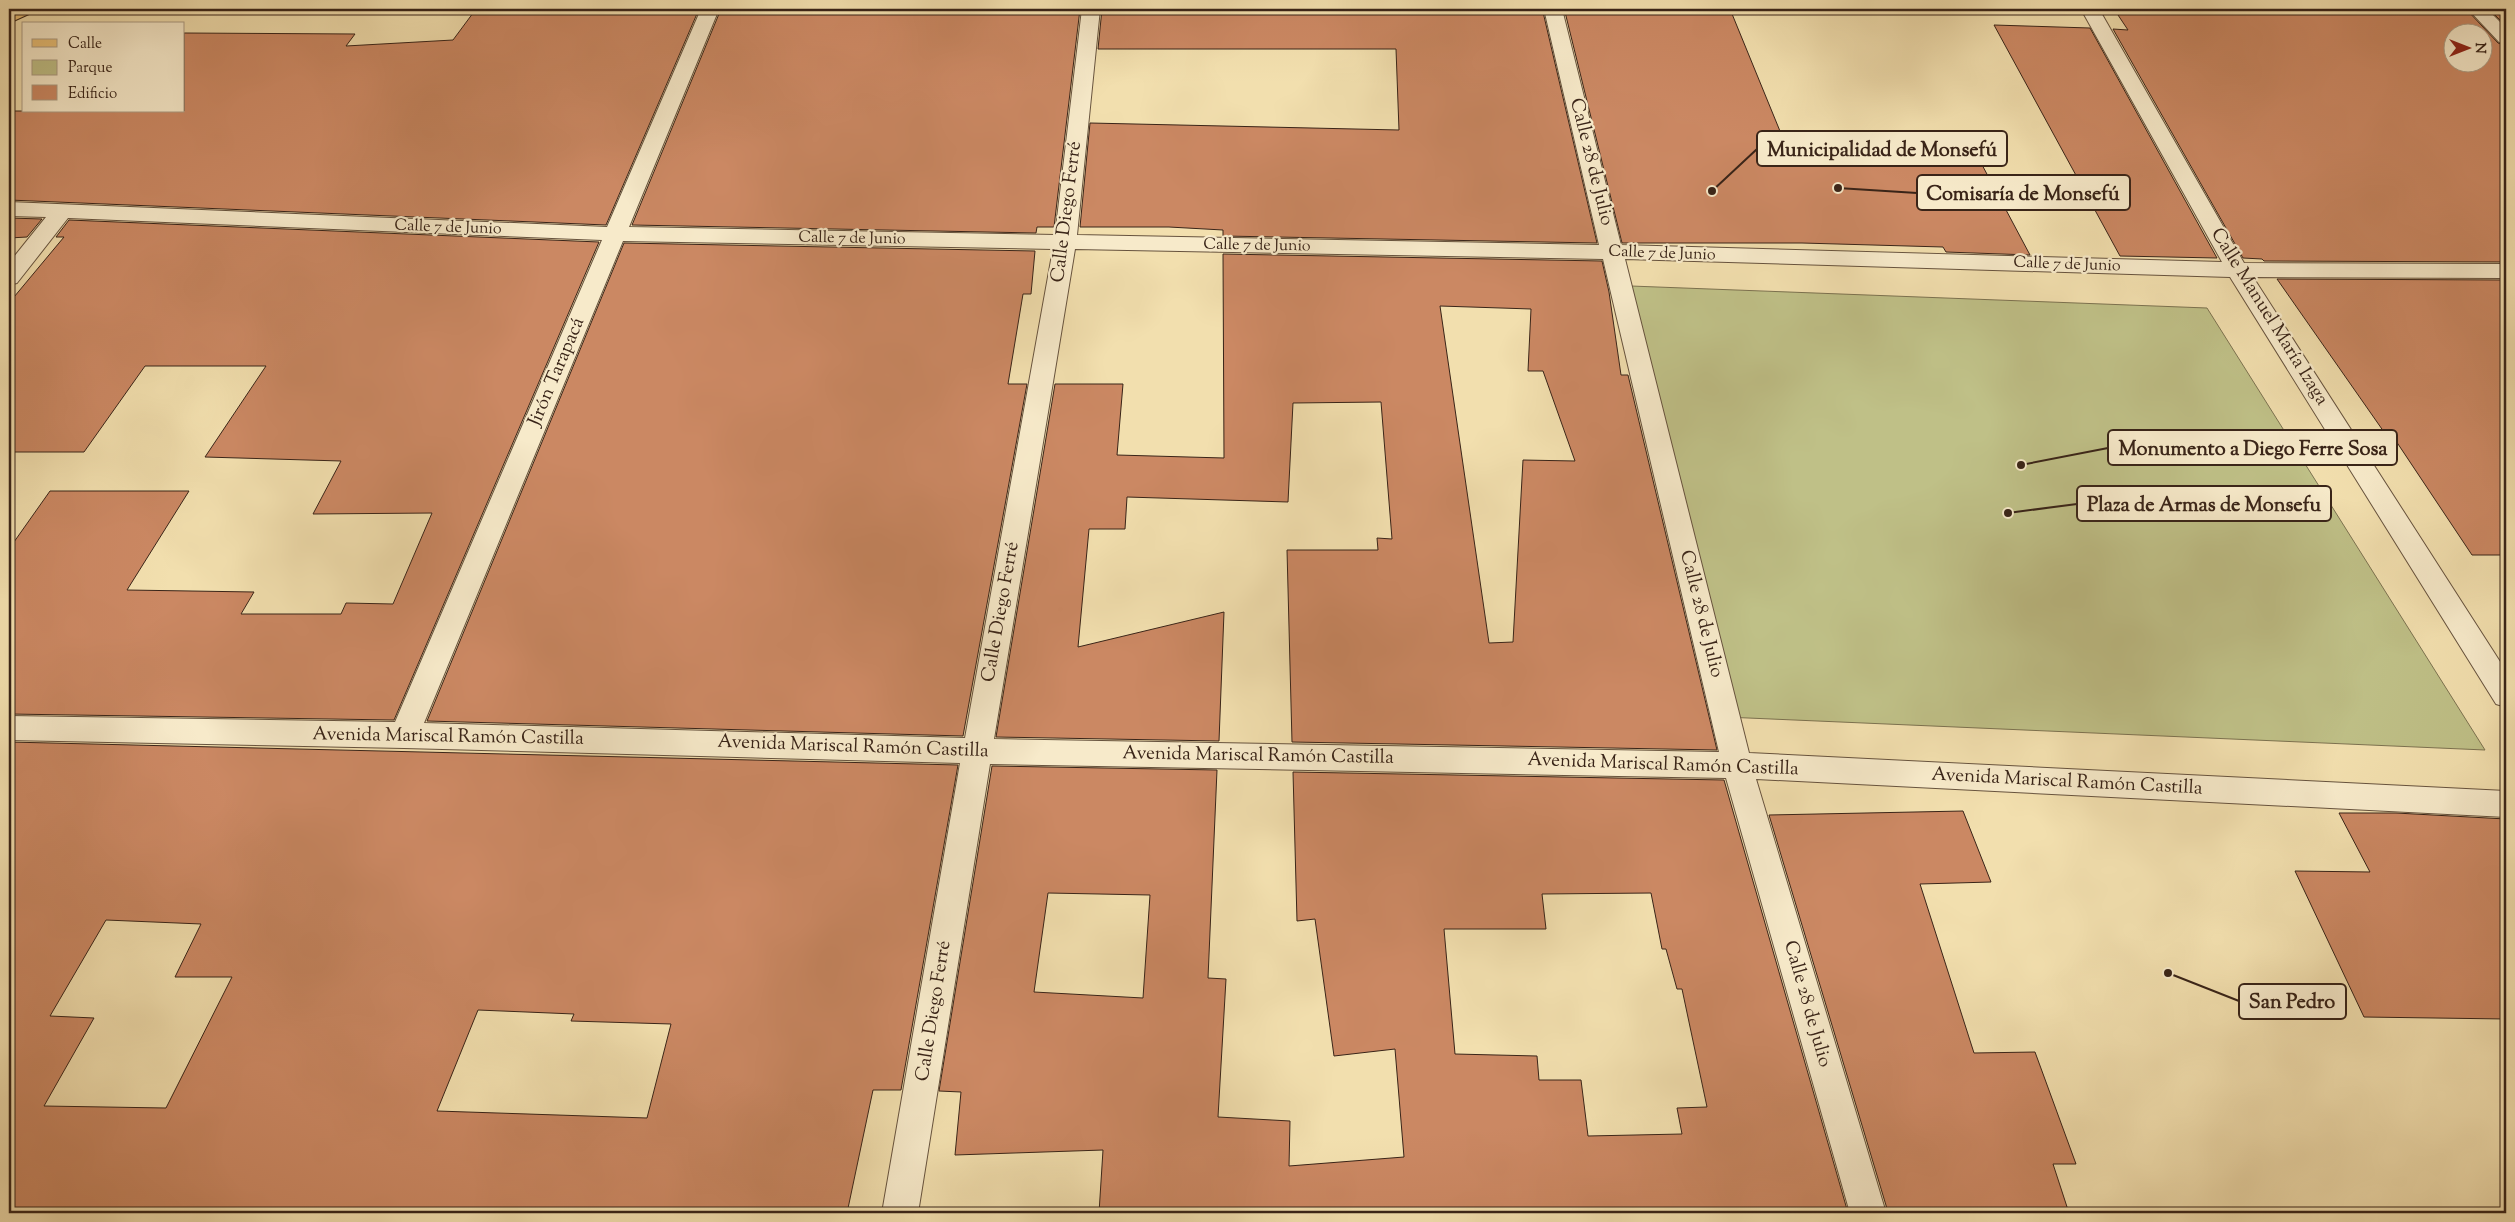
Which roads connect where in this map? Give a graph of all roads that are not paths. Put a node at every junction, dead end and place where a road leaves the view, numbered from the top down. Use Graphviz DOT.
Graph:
graph roads {
  1 [pos="25,9"];
  2 [pos="710,9"];
  3 [pos="1092,9"];
  4 [pos="1553,9"];
  5 [pos="2090,9"];
  6 [pos="2477,9"];
  7 [pos="9,17"];
  8 [pos="2506,38"];
  9 [pos="9,208"];
  10 [pos="61,212"];
  11 [pos="615,234"];
  12 [pos="1065,242"];
  13 [pos="1614,252"];
  14 [pos="2237,270"];
  15 [pos="2506,271"];
  16 [pos="9,278"];
  17 [pos="2506,695"];
  18 [pos="9,728"];
  19 [pos="404,735"];
  20 [pos="977,751"];
  21 [pos="1737,765"];
  22 [pos="2506,804"];
  23 [pos="900,1213"];
  24 [pos="1868,1213"];
  1 -- 7 [label="main road"];
  2 -- 11 [label="street, Jirón Tarapacá"];
  3 -- 12 [label="street, Calle Diego Ferré"];
  4 -- 13 [label="street, Calle 28 de Julio"];
  5 -- 14 [label="street, Calle Manuel María Izaga"];
  6 -- 8 [label="street"];
  9 -- 10 [label="street, Calle 7 de Junio"];
  10 -- 11 [label="street, Calle 7 de Junio"];
  10 -- 16 [label="street"];
  11 -- 12 [label="street, Calle 7 de Junio"];
  11 -- 19 [label="street, Jirón Tarapacá"];
  12 -- 13 [label="street, Calle 7 de Junio"];
  12 -- 20 [label="street, Calle Diego Ferré"];
  13 -- 14 [label="street, Calle 7 de Junio"];
  13 -- 21 [label="street, Calle 28 de Julio"];
  14 -- 15 [label="street, Calle 7 de Junio"];
  14 -- 17 [label="street, Calle Manuel María Izaga"];
  18 -- 19 [label="street, Avenida Mariscal Ramón Castilla"];
  19 -- 20 [label="street, Avenida Mariscal Ramón Castilla"];
  20 -- 21 [label="street, Avenida Mariscal Ramón Castilla"];
  20 -- 23 [label="street, Calle Diego Ferré"];
  21 -- 22 [label="street, Avenida Mariscal Ramón Castilla"];
  21 -- 24 [label="street, Calle 28 de Julio"];
}
